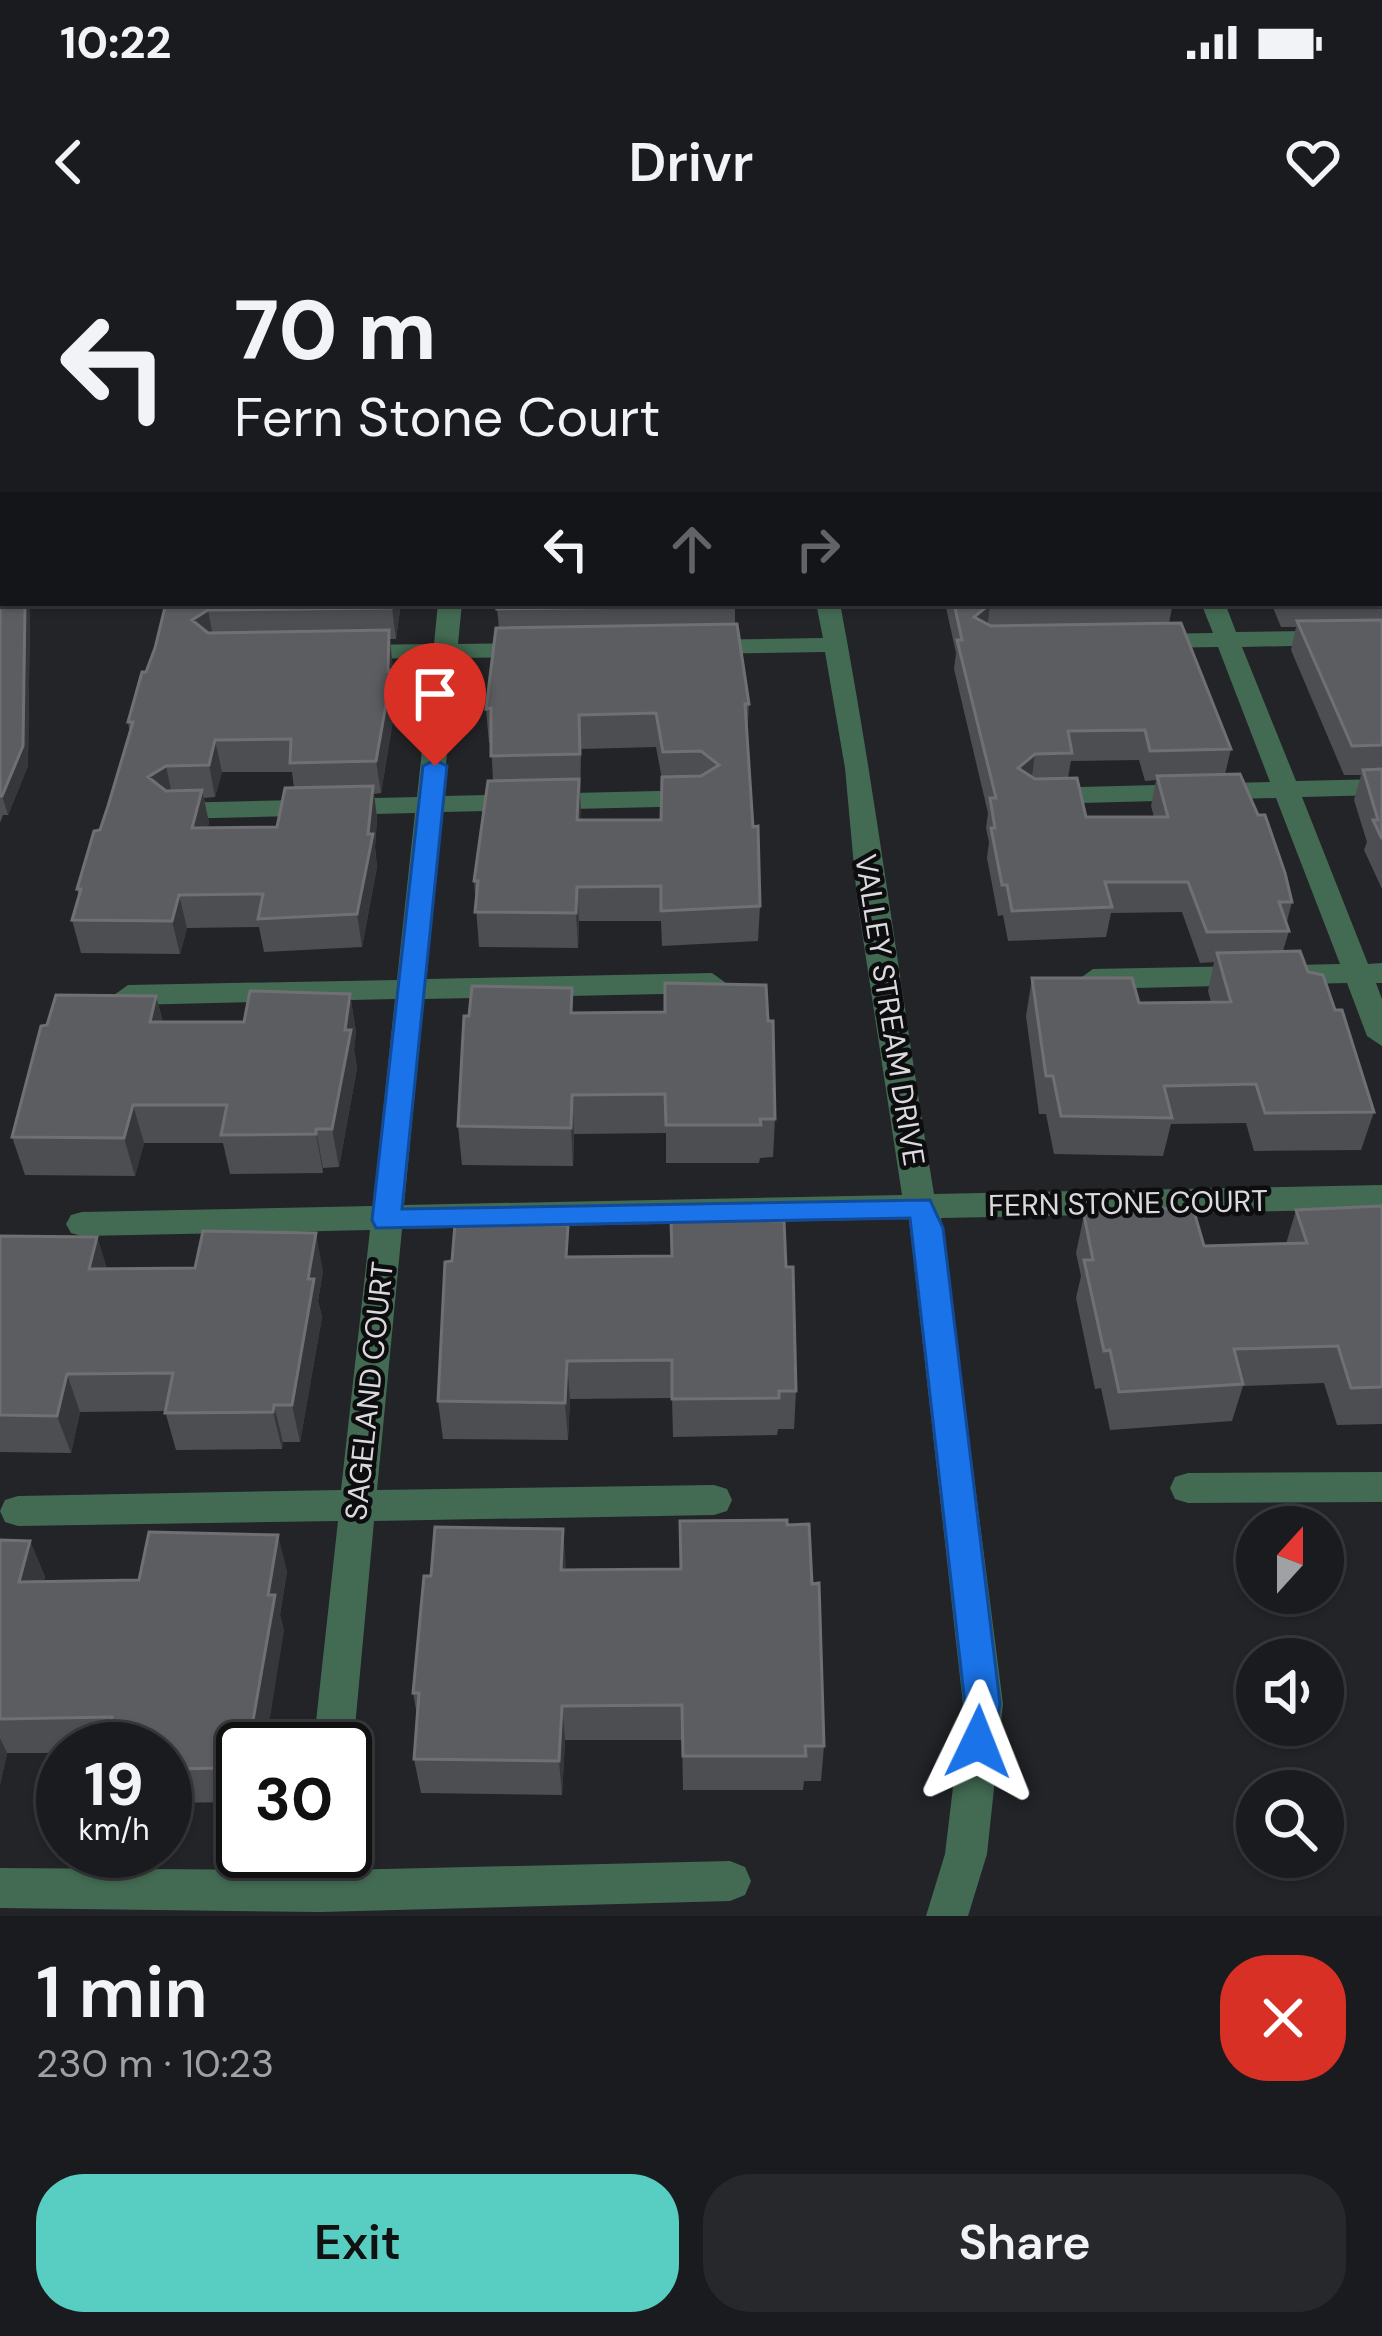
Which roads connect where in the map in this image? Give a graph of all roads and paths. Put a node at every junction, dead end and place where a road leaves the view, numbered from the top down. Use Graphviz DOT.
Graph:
graph roads {
  1 [pos="450,606"];
  2 [pos="829,606"];
  3 [pos="1214,606"];
  4 [pos="1382,637"];
  5 [pos="1227,640"];
  6 [pos="1131,641"];
  7 [pos="836,645"];
  8 [pos="676,647"];
  9 [pos="561,649"];
  10 [pos="446,651"];
  11 [pos="330,652"];
  12 [pos="1382,788"];
  13 [pos="1286,789"];
  14 [pos="1031,796"];
  15 [pos="701,798"];
  16 [pos="431,805"];
  17 [pos="173,811"];
  18 [pos="1370,973"];
  19 [pos="1075,980"];
  20 [pos="712,983"];
  21 [pos="410,992"];
  22 [pos="128,995"];
  23 [pos="1382,1036"];
  24 [pos="1382,1197"];
  25 [pos="920,1207"];
  26 [pos="387,1220"];
  27 [pos="82,1225"];
  28 [pos="1382,1486"];
  29 [pos="1188,1488"];
  30 [pos="714,1500"];
  31 [pos="357,1508"];
  32 [pos="18,1511"];
  33 [pos="336,1722"];
  34 [pos="372,1872"];
  35 [pos="216,1877"];
  36 [pos="730,1881"];
  37 [pos="0,1888"];
  38 [pos="947,1916"];
  1 -- 10 [label="street, SAGELAND COURT"];
  2 -- 7 [label="street, VALLEY STREAM DRIVE"];
  3 -- 5 [label="street"];
  4 -- 5 [label="street"];
  5 -- 6 [label="street"];
  5 -- 13 [label="street"];
  7 -- 8 [label="street"];
  7 -- 25 [label="street, VALLEY STREAM DRIVE"];
  9 -- 10 [label="street"];
  10 -- 11 [label="street"];
  10 -- 16 [label="street, SAGELAND COURT"];
  12 -- 13 [label="street"];
  13 -- 14 [label="street"];
  13 -- 18 [label="street"];
  15 -- 16 [label="street"];
  16 -- 17 [label="street"];
  16 -- 21 [label="street, SAGELAND COURT"];
  18 -- 19 [label="street"];
  18 -- 23 [label="street"];
  20 -- 21 [label="street"];
  21 -- 22 [label="street"];
  21 -- 26 [label="street, SAGELAND COURT"];
  24 -- 25 [label="street, FERN STONE COURT"];
  25 -- 26 [label="street, FERN STONE COURT"];
  25 -- 38 [label="street, VALLEY STREAM DRIVE"];
  26 -- 27 [label="street, FERN STONE COURT"];
  26 -- 31 [label="street, SAGELAND COURT"];
  28 -- 29 [label="street"];
  30 -- 31 [label="street"];
  31 -- 32 [label="street"];
  31 -- 33 [label="street, SAGELAND COURT"];
  34 -- 36 [label="street"];
  35 -- 37 [label="street"];
}
